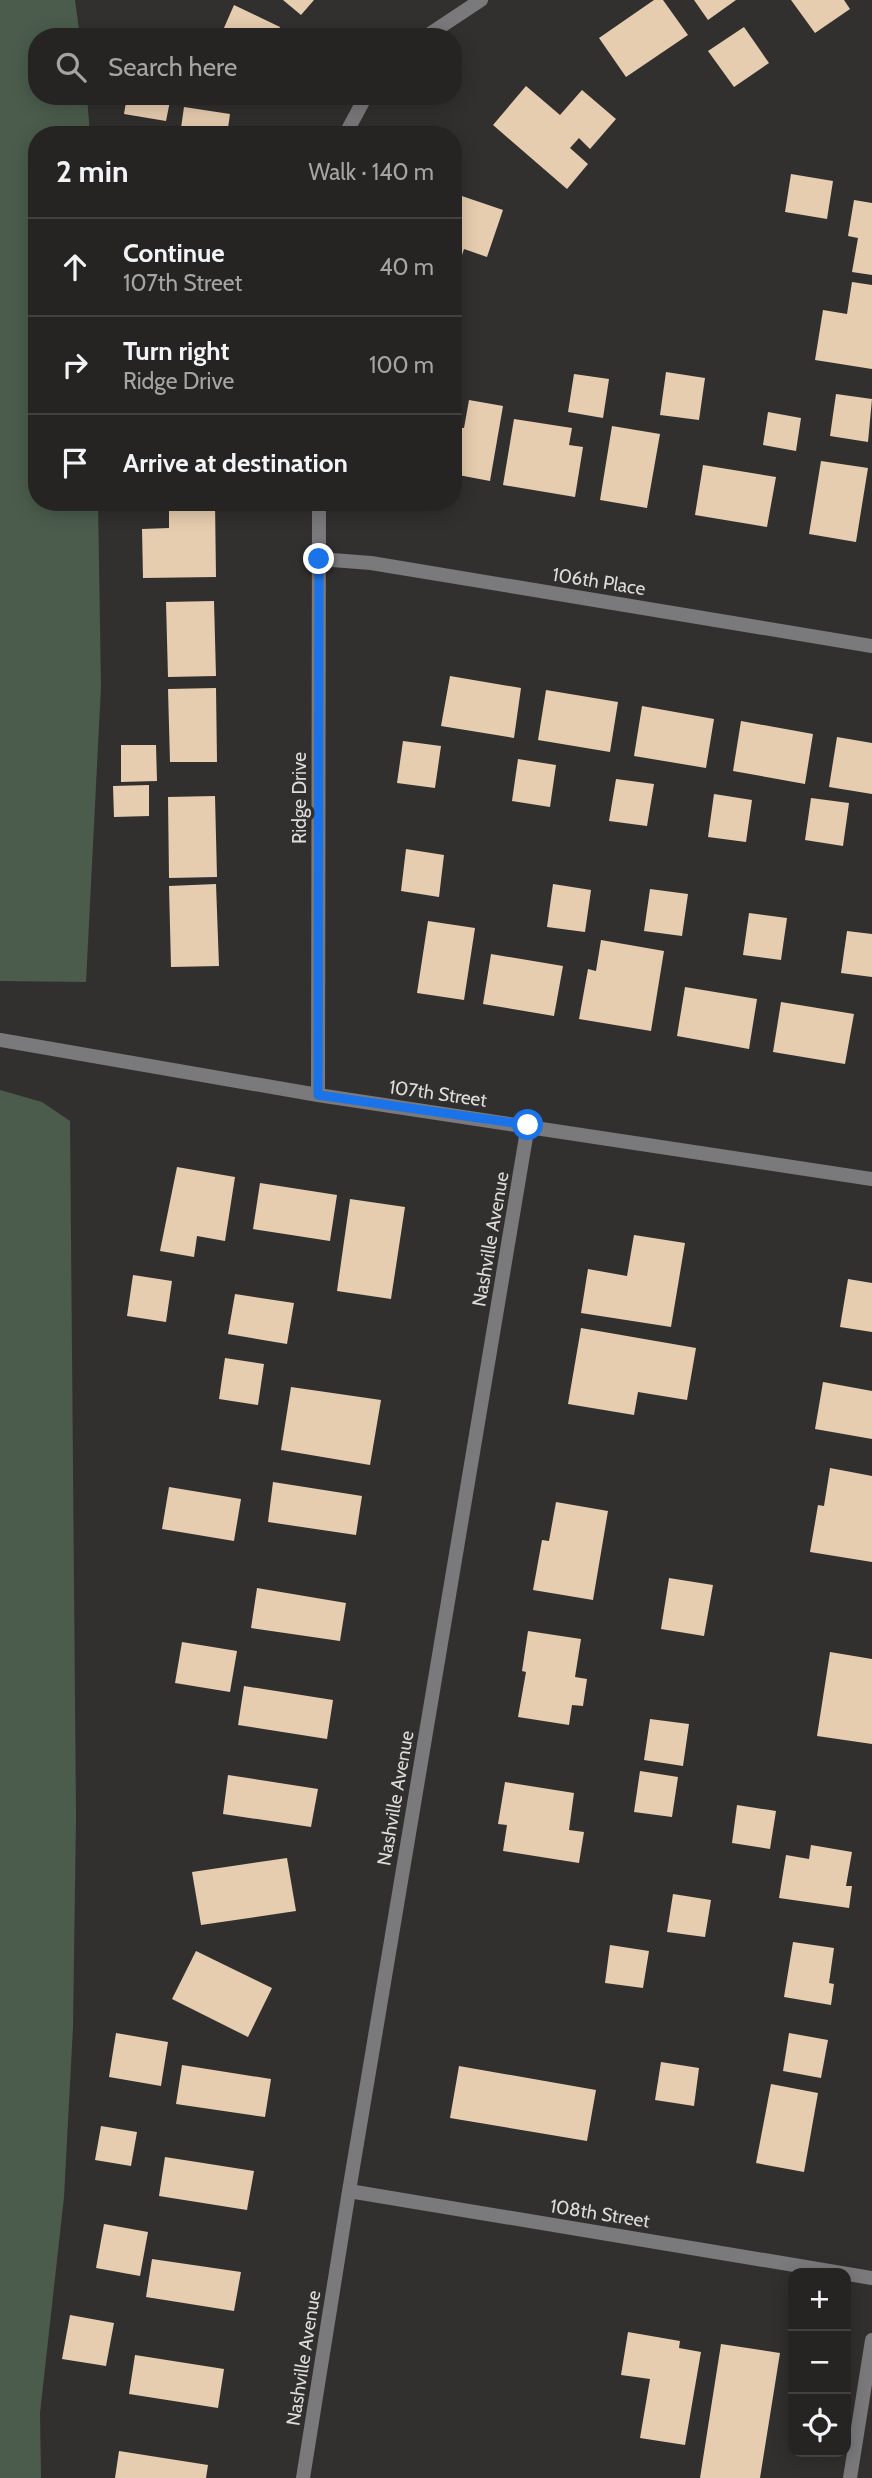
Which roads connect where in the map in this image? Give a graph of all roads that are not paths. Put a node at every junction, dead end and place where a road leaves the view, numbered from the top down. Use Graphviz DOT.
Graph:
graph roads {
  1 [pos="481,0"];
  2 [pos="439,28"];
  3 [pos="361,105"];
  4 [pos="350,126"];
  5 [pos="318,511"];
  6 [pos="319,559"];
  7 [pos="872,646"];
  8 [pos="0,1040"];
  9 [pos="318,1095"];
  10 [pos="528,1125"];
  11 [pos="872,1179"];
  12 [pos="349,2191"];
  13 [pos="872,2278"];
  14 [pos="872,2340"];
  15 [pos="303,2478"];
  16 [pos="850,2478"];
  1 -- 2 [label="street"];
  3 -- 4 [label="street"];
  5 -- 6 [label="street, Ridge Drive"];
  6 -- 7 [label="street, 106th Place"];
  6 -- 9 [label="street, Ridge Drive"];
  8 -- 9 [label="street, 107th Street"];
  9 -- 10 [label="street, 107th Street"];
  10 -- 11 [label="street, 107th Street"];
  10 -- 12 [label="street, Nashville Avenue"];
  12 -- 13 [label="street, 108th Street"];
  12 -- 15 [label="street, Nashville Avenue"];
  14 -- 16 [label="street"];
}
